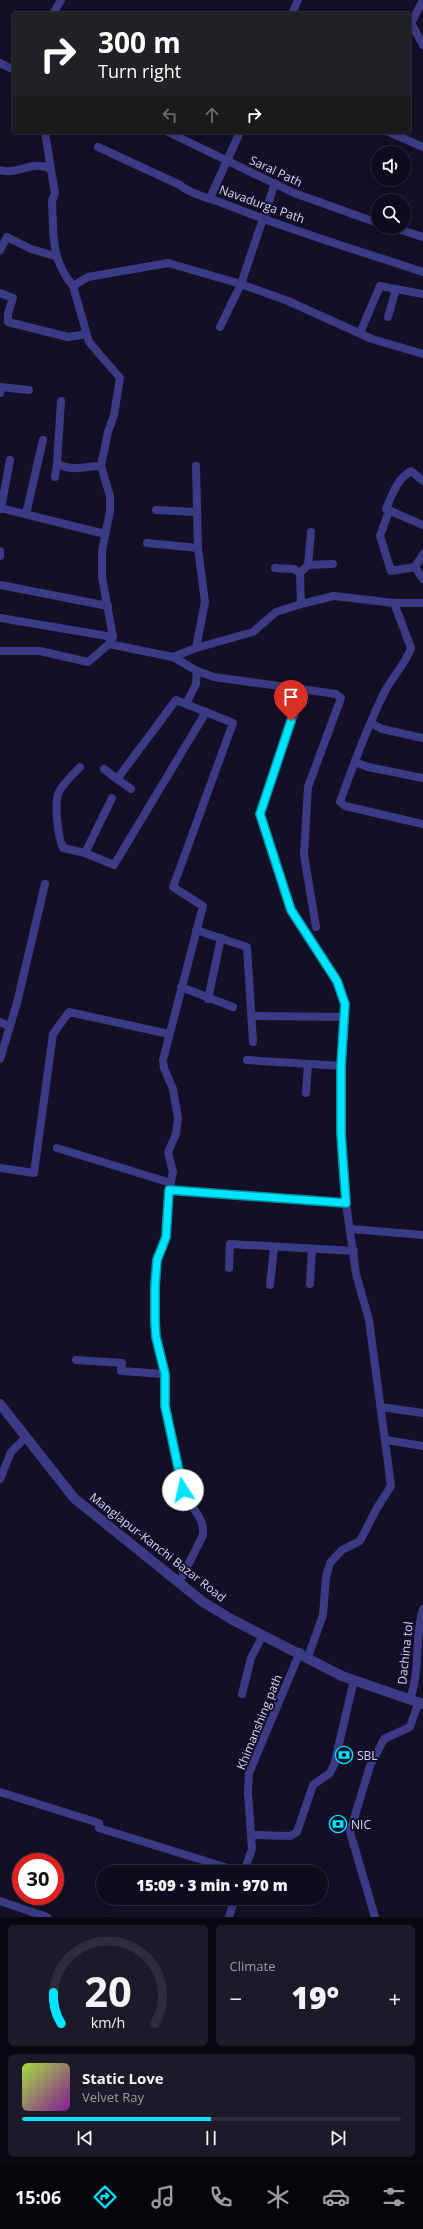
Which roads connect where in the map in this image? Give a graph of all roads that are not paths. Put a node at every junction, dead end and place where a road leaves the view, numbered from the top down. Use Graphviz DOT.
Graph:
graph roads {
  1 [pos="62,0"];
  2 [pos="298,0"];
  3 [pos="422,2"];
  4 [pos="53,12"];
  5 [pos="293,12"];
  6 [pos="423,45"];
  7 [pos="0,63"];
  8 [pos="12,69"];
  9 [pos="45,134"];
  10 [pos="172,134"];
  11 [pos="239,134"];
  12 [pos="394,134"];
  13 [pos="98,146"];
  14 [pos="423,147"];
  15 [pos="227,161"];
  16 [pos="0,170"];
  17 [pos="51,170"];
  18 [pos="275,183"];
  19 [pos="210,198"];
  20 [pos="264,220"];
  21 [pos="371,220"];
  22 [pos="411,233"];
  23 [pos="423,237"];
  24 [pos="0,250"];
  25 [pos="55,256"];
  26 [pos="423,272"];
  27 [pos="241,284"];
  28 [pos="73,286"];
  29 [pos="396,289"];
  30 [pos="0,293"];
  31 [pos="423,294"];
  32 [pos="388,317"];
  33 [pos="220,327"];
  34 [pos="360,333"];
  35 [pos="87,334"];
  36 [pos="423,354"];
  37 [pos="0,389"];
  38 [pos="29,390"];
  39 [pos="61,401"];
  40 [pos="43,440"];
  41 [pos="10,460"];
  42 [pos="57,464"];
  43 [pos="101,466"];
  44 [pos="196,466"];
  45 [pos="55,477"];
  46 [pos="423,481"];
  47 [pos="1,509"];
  48 [pos="156,510"];
  49 [pos="389,511"];
  50 [pos="196,512"];
  51 [pos="26,514"];
  52 [pos="423,525"];
  53 [pos="311,532"];
  54 [pos="104,534"];
  55 [pos="147,543"];
  56 [pos="198,548"];
  57 [pos="0,551"];
  58 [pos="423,554"];
  59 [pos="0,556"];
  60 [pos="333,564"];
  61 [pos="308,565"];
  62 [pos="415,567"];
  63 [pos="274,568"];
  64 [pos="300,573"];
  65 [pos="423,579"];
  66 [pos="0,585"];
  67 [pos="394,603"];
  68 [pos="423,603"];
  69 [pos="301,604"];
  70 [pos="108,606"];
  71 [pos="0,618"];
  72 [pos="111,640"];
  73 [pos="196,648"];
  74 [pos="0,652"];
  75 [pos="173,657"];
  76 [pos="197,671"];
  77 [pos="303,689"];
  78 [pos="186,704"];
  79 [pos="206,712"];
  80 [pos="371,723"];
  81 [pos="423,738"];
  82 [pos="355,762"];
  83 [pos="80,766"];
  84 [pos="104,769"];
  85 [pos="423,778"];
  86 [pos="118,780"];
  87 [pos="132,789"];
  88 [pos="112,798"];
  89 [pos="423,824"];
  90 [pos="85,853"];
  91 [pos="46,884"];
  92 [pos="316,927"];
  93 [pos="196,930"];
  94 [pos="221,938"];
  95 [pos="181,987"];
  96 [pos="208,998"];
  97 [pos="233,1007"];
  98 [pos="252,1016"];
  99 [pos="344,1017"];
  100 [pos="0,1022"];
  101 [pos="9,1026"];
  102 [pos="169,1034"];
  103 [pos="253,1042"];
  104 [pos="0,1059"];
  105 [pos="247,1060"];
  106 [pos="308,1064"];
  107 [pos="341,1066"];
  108 [pos="306,1093"];
  109 [pos="57,1148"];
  110 [pos="0,1168"];
  111 [pos="170,1186"];
  112 [pos="346,1203"];
  113 [pos="351,1229"];
  114 [pos="423,1235"];
  115 [pos="274,1247"];
  116 [pos="312,1249"];
  117 [pos="354,1251"];
  118 [pos="229,1268"];
  119 [pos="310,1284"];
  120 [pos="270,1285"];
  121 [pos="76,1360"];
  122 [pos="165,1374"];
  123 [pos="0,1404"];
  124 [pos="382,1407"];
  125 [pos="423,1413"];
  126 [pos="26,1438"];
  127 [pos="386,1440"];
  128 [pos="423,1446"];
  129 [pos="0,1479"];
  130 [pos="179,1583"];
  131 [pos="423,1609"];
  132 [pos="263,1635"];
  133 [pos="304,1654"];
  134 [pos="354,1680"];
  135 [pos="242,1694"];
  136 [pos="417,1701"];
  137 [pos="0,1792"];
  138 [pos="252,1835"];
  139 [pos="218,1865"];
  140 [pos="246,1865"];
  141 [pos="0,1901"];
  142 [pos="233,1905"];
  143 [pos="48,1917"];
  144 [pos="229,1917"];
  145 [pos="375,1917"];
  1 -- 4 [label="street"];
  2 -- 5 [label="street"];
  3 -- 6 [label="street"];
  7 -- 8 [label="street"];
  9 -- 17 [label="street"];
  10 -- 15 [label="street, Saral Path"];
  11 -- 15 [label="street"];
  12 -- 14 [label="street"];
  13 -- 19 [label="street, Navadurga Path"];
  15 -- 18 [label="street, Saral Path"];
  15 -- 19 [label="street"];
  16 -- 17 [label="street"];
  17 -- 25 [label="street"];
  18 -- 20 [label="street"];
  18 -- 21 [label="street, Saral Path"];
  19 -- 20 [label="street, Navadurga Path"];
  20 -- 26 [label="street, Navadurga Path"];
  20 -- 27 [label="street"];
  22 -- 23 [label="street"];
  24 -- 25 [label="street"];
  25 -- 28 [label="street"];
  27 -- 28 [label="street"];
  27 -- 33 [label="street"];
  27 -- 34 [label="street"];
  28 -- 35 [label="street"];
  29 -- 31 [label="street"];
  29 -- 32 [label="street"];
  29 -- 34 [label="street"];
  30 -- 35 [label="street"];
  34 -- 36 [label="street"];
  35 -- 43 [label="street"];
  37 -- 38 [label="street"];
  39 -- 42 [label="street"];
  40 -- 51 [label="street"];
  41 -- 47 [label="street"];
  42 -- 43 [label="street"];
  42 -- 45 [label="street"];
  43 -- 54 [label="street"];
  44 -- 50 [label="street"];
  46 -- 49 [label="street"];
  47 -- 51 [label="street"];
  48 -- 50 [label="street"];
  49 -- 52 [label="street"];
  49 -- 62 [label="street"];
  50 -- 56 [label="street"];
  51 -- 54 [label="street"];
  53 -- 61 [label="street"];
  54 -- 70 [label="street"];
  55 -- 56 [label="street"];
  56 -- 73 [label="street"];
  57 -- 59 [label="street"];
  58 -- 62 [label="street"];
  60 -- 61 [label="street"];
  61 -- 64 [label="street"];
  62 -- 65 [label="street"];
  63 -- 64 [label="street"];
  64 -- 69 [label="street"];
  66 -- 70 [label="street"];
  67 -- 68 [label="street"];
  67 -- 69 [label="street"];
  67 -- 80 [label="street"];
  69 -- 73 [label="street"];
  70 -- 72 [label="street"];
  71 -- 72 [label="street"];
  72 -- 74 [label="street"];
  72 -- 75 [label="street"];
  73 -- 75 [label="street"];
  75 -- 76 [label="street"];
  76 -- 77 [label="street"];
  76 -- 78 [label="street"];
  77 -- 92 [label="street"];
  77 -- 99 [label="street, Khimanshing path"];
  78 -- 79 [label="street"];
  78 -- 86 [label="street"];
  79 -- 90 [label="street"];
  79 -- 93 [label="street"];
  80 -- 81 [label="street"];
  80 -- 82 [label="street"];
  82 -- 85 [label="street"];
  82 -- 89 [label="street"];
  83 -- 90 [label="street"];
  84 -- 86 [label="street"];
  86 -- 87 [label="street"];
  88 -- 90 [label="street"];
  91 -- 101 [label="street"];
  93 -- 94 [label="street"];
  93 -- 95 [label="street"];
  94 -- 96 [label="street"];
  94 -- 98 [label="street"];
  95 -- 96 [label="street"];
  95 -- 102 [label="street"];
  96 -- 97 [label="street"];
  98 -- 99 [label="street"];
  98 -- 103 [label="street"];
  99 -- 107 [label="street, Khimanshing path"];
  100 -- 101 [label="street"];
  101 -- 104 [label="street"];
  102 -- 110 [label="street"];
  102 -- 111 [label="street"];
  105 -- 106 [label="street"];
  106 -- 107 [label="street"];
  106 -- 108 [label="street"];
  107 -- 112 [label="street, Khimanshing path"];
  109 -- 111 [label="street"];
  111 -- 112 [label="street"];
  111 -- 122 [label="street"];
  112 -- 113 [label="street, Khimanshing path"];
  113 -- 114 [label="street"];
  113 -- 117 [label="street, Khimanshing path"];
  115 -- 116 [label="street"];
  115 -- 118 [label="street"];
  115 -- 120 [label="street"];
  116 -- 117 [label="street"];
  116 -- 119 [label="street"];
  117 -- 124 [label="street, Khimanshing path"];
  121 -- 122 [label="street"];
  122 -- 130 [label="street"];
  123 -- 126 [label="street, Manglapur-Kanchi Bazar Road"];
  124 -- 125 [label="street"];
  124 -- 127 [label="street, Khimanshing path"];
  126 -- 129 [label="street"];
  126 -- 130 [label="street, Manglapur-Kanchi Bazar Road"];
  127 -- 128 [label="street"];
  127 -- 133 [label="street, Khimanshing path"];
  130 -- 132 [label="street, Manglapur-Kanchi Bazar Road"];
  131 -- 136 [label="street, Dachina tol"];
  132 -- 133 [label="street, Manglapur-Kanchi Bazar Road"];
  132 -- 135 [label="street"];
  133 -- 134 [label="street, Manglapur-Kanchi Bazar Road"];
  133 -- 138 [label="street, Khimanshing path"];
  134 -- 136 [label="street, Manglapur-Kanchi Bazar Road"];
  134 -- 138 [label="street"];
  136 -- 145 [label="street, Dachina tol"];
  137 -- 139 [label="street"];
  138 -- 140 [label="street, Khimanshing path"];
  141 -- 143 [label="street"];
  142 -- 144 [label="street"];
}
